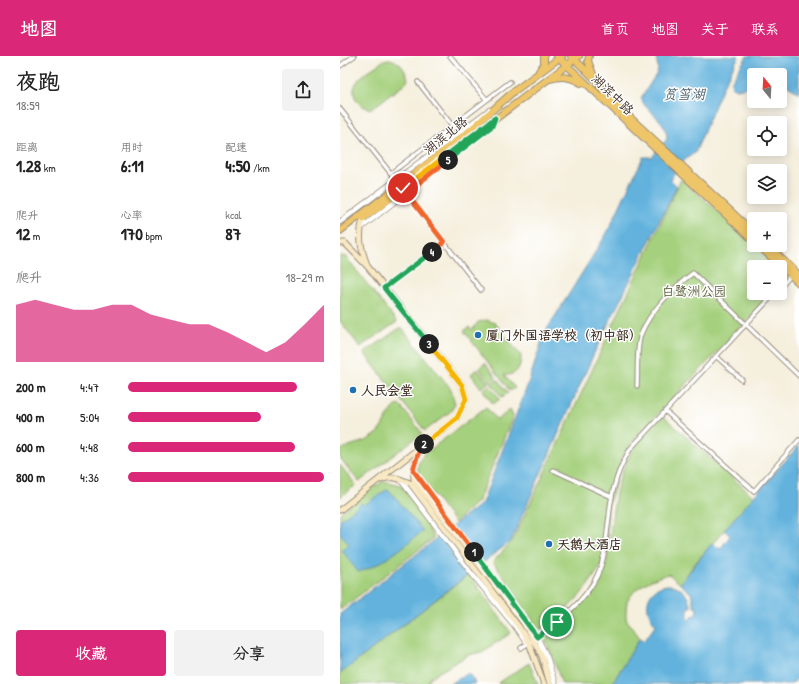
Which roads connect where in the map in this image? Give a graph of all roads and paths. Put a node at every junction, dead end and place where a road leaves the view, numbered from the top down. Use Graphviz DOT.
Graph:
graph roads {
  1 [pos="354,56"];
  2 [pos="450,56"];
  3 [pos="544,56"];
  4 [pos="589,56"];
  5 [pos="559,57"];
  6 [pos="575,57"];
  7 [pos="566,65"];
  8 [pos="340,66"];
  9 [pos="538,73"];
  10 [pos="547,80"];
  11 [pos="596,80"];
  12 [pos="418,82"];
  13 [pos="510,82"];
  14 [pos="589,87"];
  15 [pos="513,92"];
  16 [pos="486,100"];
  17 [pos="340,109"];
  18 [pos="495,118"];
  19 [pos="453,126"];
  20 [pos="458,133"];
  21 [pos="656,146"];
  22 [pos="680,169"];
  23 [pos="391,174"];
  24 [pos="396,180"];
  25 [pos="406,193"];
  26 [pos="363,219"];
  27 [pos="340,222"];
  28 [pos="747,227"];
  29 [pos="361,228"];
  30 [pos="340,230"];
  31 [pos="747,234"];
  32 [pos="444,242"];
  33 [pos="340,243"];
  34 [pos="767,252"];
  35 [pos="774,252"];
  36 [pos="368,267"];
  37 [pos="795,274"];
  38 [pos="787,281"];
  39 [pos="799,282"];
  40 [pos="384,288"];
  41 [pos="481,290"];
  42 [pos="769,300"];
  43 [pos="746,325"];
  44 [pos="716,356"];
  45 [pos="799,376"];
  46 [pos="742,380"];
  47 [pos="637,386"];
  48 [pos="665,411"];
  49 [pos="799,440"];
  50 [pos="426,441"];
  51 [pos="553,470"];
  52 [pos="369,486"];
  53 [pos="612,497"];
  54 [pos="340,510"];
  55 [pos="446,528"];
  56 [pos="532,641"];
  57 [pos="521,648"];
  58 [pos="543,684"];
  59 [pos="550,684"];
  60 [pos="555,684"];
  1 -- 8 [label="street"];
  2 -- 16 [label="street"];
  3 -- 9 [label="main road"];
  4 -- 11 [label="main road"];
  5 -- 7 [label="main road, 湖滨中路"];
  5 -- 9 [label="main road, 湖滨北路"];
  6 -- 7 [label="main road, 湖滨北路"];
  6 -- 11 [label="main road"];
  7 -- 10 [label="main road, 湖滨北路"];
  7 -- 14 [label="main road, 湖滨中路"];
  9 -- 15 [label="main road, 湖滨北路"];
  10 -- 14 [label="main road"];
  10 -- 18 [label="main road, 湖滨北路"];
  11 -- 21 [label="main road"];
  12 -- 19 [label="street"];
  13 -- 16 [label="street"];
  14 -- 21 [label="main road, 湖滨中路"];
  15 -- 20 [label="street"];
  15 -- 30 [label="main road, 湖滨北路"];
  16 -- 19 [label="street"];
  17 -- 23 [label="street"];
  18 -- 25 [label="street"];
  18 -- 26 [label="main road, 湖滨北路"];
  19 -- 20 [label="street"];
  19 -- 23 [label="street"];
  20 -- 24 [label="street"];
  21 -- 22 [label="main road"];
  22 -- 28 [label="main road"];
  22 -- 31 [label="main road"];
  23 -- 24 [label="street"];
  24 -- 27 [label="street"];
  25 -- 29 [label="street"];
  25 -- 32 [label="street"];
  26 -- 29 [label="main road"];
  29 -- 36 [label="main road"];
  32 -- 40 [label="street"];
  32 -- 41 [label="street"];
  33 -- 36 [label="main road"];
  34 -- 37 [label="main road"];
  35 -- 37 [label="main road"];
  36 -- 40 [label="main road"];
  37 -- 38 [label="street"];
  37 -- 39 [label="main road"];
  40 -- 50 [label="main road"];
  42 -- 43 [label="street"];
  43 -- 44 [label="street"];
  43 -- 45 [label="street"];
  43 -- 47 [label="street"];
  44 -- 46 [label="street"];
  44 -- 48 [label="street"];
  48 -- 49 [label="street"];
  48 -- 53 [label="street"];
  50 -- 52 [label="main road"];
  50 -- 55 [label="main road"];
  51 -- 53 [label="street"];
  52 -- 54 [label="main road"];
  52 -- 55 [label="main road"];
  53 -- 56 [label="street"];
  55 -- 56 [label="main road"];
  55 -- 56 [label="main road"];
  56 -- 57 [label="street"];
  56 -- 58 [label="main road"];
  56 -- 59 [label="main road"];
  56 -- 60 [label="street"];
}
